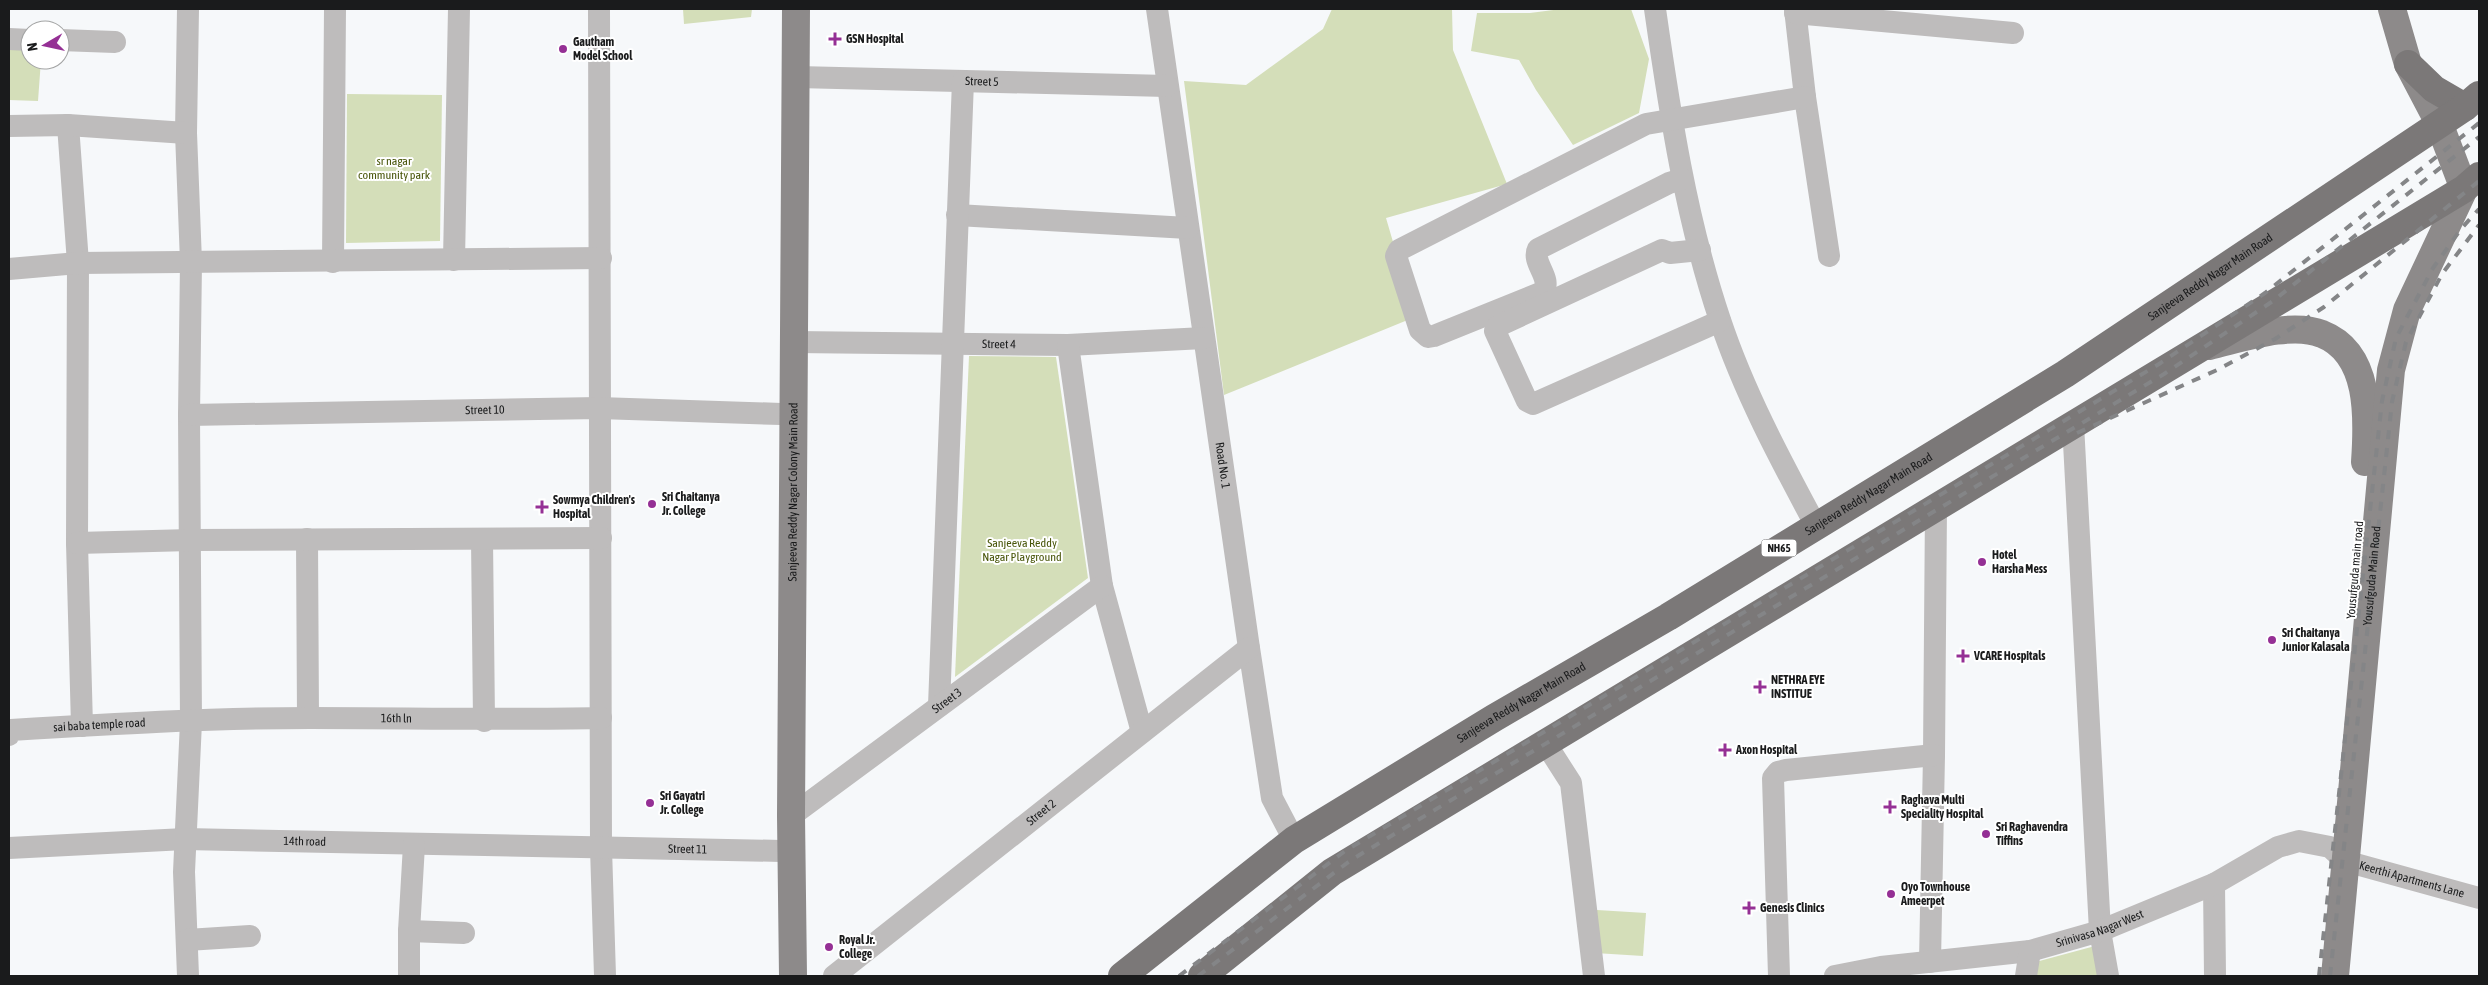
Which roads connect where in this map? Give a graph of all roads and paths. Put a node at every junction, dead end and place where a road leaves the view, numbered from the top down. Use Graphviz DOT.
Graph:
graph roads {
  1 [pos="188,9"];
  2 [pos="335,9"];
  3 [pos="459,9"];
  4 [pos="600,9"];
  5 [pos="782,9"];
  6 [pos="796,9"];
  7 [pos="1157,9"];
  8 [pos="1655,9"];
  9 [pos="2392,9"];
  10 [pos="1795,11"];
  11 [pos="2013,33"];
  12 [pos="70,40"];
  13 [pos="115,42"];
  14 [pos="2408,64"];
  15 [pos="797,77"];
  16 [pos="963,81"];
  17 [pos="1167,86"];
  18 [pos="1805,97"];
  19 [pos="2472,101"];
  20 [pos="1670,118"];
  21 [pos="2440,123"];
  22 [pos="68,125"];
  23 [pos="9,126"];
  24 [pos="186,133"];
  25 [pos="1682,179"];
  26 [pos="2472,182"];
  27 [pos="957,216"];
  28 [pos="1188,228"];
  29 [pos="1700,250"];
  30 [pos="1829,256"];
  31 [pos="601,258"];
  32 [pos="454,260"];
  33 [pos="191,262"];
  34 [pos="333,262"];
  35 [pos="78,263"];
  36 [pos="9,269"];
  37 [pos="1720,321"];
  38 [pos="1204,338"];
  39 [pos="794,342"];
  40 [pos="953,344"];
  41 [pos="1068,345"];
  42 [pos="2200,349"];
  43 [pos="599,408"];
  44 [pos="782,414"];
  45 [pos="189,415"];
  46 [pos="2073,424"];
  47 [pos="1936,506"];
  48 [pos="1816,526"];
  49 [pos="601,538"];
  50 [pos="307,539"];
  51 [pos="482,539"];
  52 [pos="191,540"];
  53 [pos="77,543"];
  54 [pos="1102,586"];
  55 [pos="1249,648"];
  56 [pos="939,706"];
  57 [pos="308,718"];
  58 [pos="601,718"];
  59 [pos="484,721"];
  60 [pos="192,722"];
  61 [pos="82,726"];
  62 [pos="1142,732"];
  63 [pos="9,734"];
  64 [pos="1546,744"];
  65 [pos="1934,755"];
  66 [pos="791,816"];
  67 [pos="185,839"];
  68 [pos="1294,840"];
  69 [pos="414,845"];
  70 [pos="9,848"];
  71 [pos="601,848"];
  72 [pos="778,851"];
  73 [pos="2338,854"];
  74 [pos="2214,884"];
  75 [pos="2479,898"];
  76 [pos="409,931"];
  77 [pos="2100,931"];
  78 [pos="464,933"];
  79 [pos="250,936"];
  80 [pos="187,940"];
  81 [pos="2030,951"];
  82 [pos="1930,962"];
  83 [pos="1881,972"];
  84 [pos="188,976"];
  85 [pos="409,976"];
  86 [pos="604,976"];
  87 [pos="783,976"];
  88 [pos="793,976"];
  89 [pos="834,976"];
  90 [pos="1122,976"];
  91 [pos="1202,976"];
  92 [pos="1594,976"];
  93 [pos="1779,976"];
  94 [pos="1835,976"];
  95 [pos="2026,976"];
  96 [pos="2108,976"];
  97 [pos="2215,976"];
  98 [pos="2318,976"];
  99 [pos="2334,976"];
  1 -- 24 [label="street"];
  2 -- 34 [label="street"];
  3 -- 32 [label="street"];
  4 -- 31 [label="street"];
  5 -- 44 [label="main road, Sanjeeva Reddy Nagar Colony Main Road"];
  6 -- 15 [label="main road, Sanjeeva Reddy Nagar Colony Main Road"];
  7 -- 17 [label="street, Road No. 1"];
  8 -- 20 [label="street"];
  9 -- 14 [label="main road"];
  10 -- 11 [label="street"];
  10 -- 18 [label="street"];
  12 -- 13 [label="street"];
  14 -- 19 [label="highway"];
  14 -- 21 [label="main road"];
  15 -- 16 [label="street, Street 5"];
  15 -- 39 [label="main road, Sanjeeva Reddy Nagar Colony Main Road"];
  16 -- 17 [label="street, Street 5"];
  16 -- 27 [label="street"];
  17 -- 28 [label="street, Road No. 1"];
  18 -- 20 [label="street"];
  18 -- 30 [label="street"];
  19 -- 21 [label="highway, NH65"];
  20 -- 25 [label="street"];
  20 -- 25 [label="street"];
  21 -- 26 [label="main road"];
  21 -- 48 [label="highway, Sanjeeva Reddy Nagar Main Road / NH65"];
  22 -- 23 [label="street"];
  22 -- 24 [label="street"];
  22 -- 35 [label="street"];
  24 -- 33 [label="street"];
  25 -- 29 [label="street"];
  26 -- 42 [label="highway"];
  26 -- 73 [label="main road, Yousufguda Main Road"];
  27 -- 28 [label="street"];
  27 -- 40 [label="street"];
  28 -- 38 [label="street, Road No. 1"];
  29 -- 37 [label="street"];
  29 -- 37 [label="street"];
  31 -- 32 [label="street"];
  31 -- 43 [label="street"];
  32 -- 34 [label="street"];
  33 -- 34 [label="street"];
  33 -- 35 [label="street"];
  33 -- 45 [label="street"];
  35 -- 36 [label="street"];
  35 -- 53 [label="street"];
  37 -- 48 [label="street"];
  38 -- 41 [label="street, Street 4"];
  38 -- 55 [label="street, Road No. 1"];
  39 -- 40 [label="street, Street 4"];
  39 -- 66 [label="main road, Sanjeeva Reddy Nagar Colony Main Road"];
  40 -- 41 [label="street, Street 4"];
  40 -- 56 [label="street"];
  41 -- 54 [label="street"];
  42 -- 46 [label="highway"];
  42 -- 73 [label="main road, Yousufguda main road"];
  43 -- 44 [label="street, Street 10"];
  43 -- 45 [label="street, Street 10"];
  43 -- 49 [label="street"];
  44 -- 72 [label="main road, Sanjeeva Reddy Nagar Colony Main Road"];
  45 -- 52 [label="street"];
  46 -- 47 [label="highway"];
  46 -- 77 [label="street"];
  47 -- 64 [label="highway"];
  47 -- 65 [label="street"];
  48 -- 68 [label="highway, Sanjeeva Reddy Nagar Main Road / NH65"];
  49 -- 51 [label="street"];
  49 -- 58 [label="street"];
  50 -- 51 [label="street"];
  50 -- 52 [label="street"];
  50 -- 57 [label="street"];
  51 -- 59 [label="street"];
  52 -- 53 [label="street"];
  52 -- 60 [label="street"];
  53 -- 61 [label="street"];
  54 -- 56 [label="street, Street 3"];
  54 -- 62 [label="street"];
  55 -- 62 [label="street, Street 2"];
  55 -- 68 [label="street, Road No. 1"];
  56 -- 66 [label="street, Street 3"];
  57 -- 59 [label="street, 16th ln"];
  57 -- 60 [label="street, 16th ln"];
  58 -- 59 [label="street, 16th ln"];
  58 -- 71 [label="street"];
  60 -- 61 [label="street, sai baba temple road"];
  60 -- 67 [label="street"];
  61 -- 63 [label="street, sai baba temple road"];
  62 -- 89 [label="street, Street 2"];
  64 -- 91 [label="highway"];
  64 -- 92 [label="street"];
  65 -- 82 [label="street"];
  65 -- 93 [label="street"];
  66 -- 88 [label="main road, Sanjeeva Reddy Nagar Colony Main Road"];
  67 -- 69 [label="street, 14th road"];
  67 -- 70 [label="street, 14th road"];
  67 -- 80 [label="street"];
  68 -- 90 [label="highway, Sanjeeva Reddy Nagar Main Road / NH65"];
  69 -- 71 [label="street, 14th road"];
  69 -- 76 [label="street"];
  71 -- 72 [label="street, Street 11"];
  71 -- 86 [label="street"];
  72 -- 87 [label="main road, Sanjeeva Reddy Nagar Colony Main Road"];
  73 -- 74 [label="street, Srinivasa Nagar West"];
  73 -- 75 [label="street, Keerthi Apartments Lane"];
  73 -- 98 [label="main road, Yousufguda main road"];
  73 -- 99 [label="main road, Yousufguda Main Road"];
  74 -- 77 [label="street, Srinivasa Nagar West"];
  74 -- 97 [label="street"];
  76 -- 78 [label="street"];
  76 -- 85 [label="street"];
  77 -- 81 [label="street, Srinivasa Nagar West"];
  77 -- 96 [label="street"];
  79 -- 80 [label="street"];
  80 -- 84 [label="street"];
  81 -- 82 [label="street, Srinivasa Nagar West"];
  81 -- 95 [label="street"];
  82 -- 83 [label="street, Srinivasa Nagar West"];
  83 -- 94 [label="street, Srinivasa Nagar West"];
}
